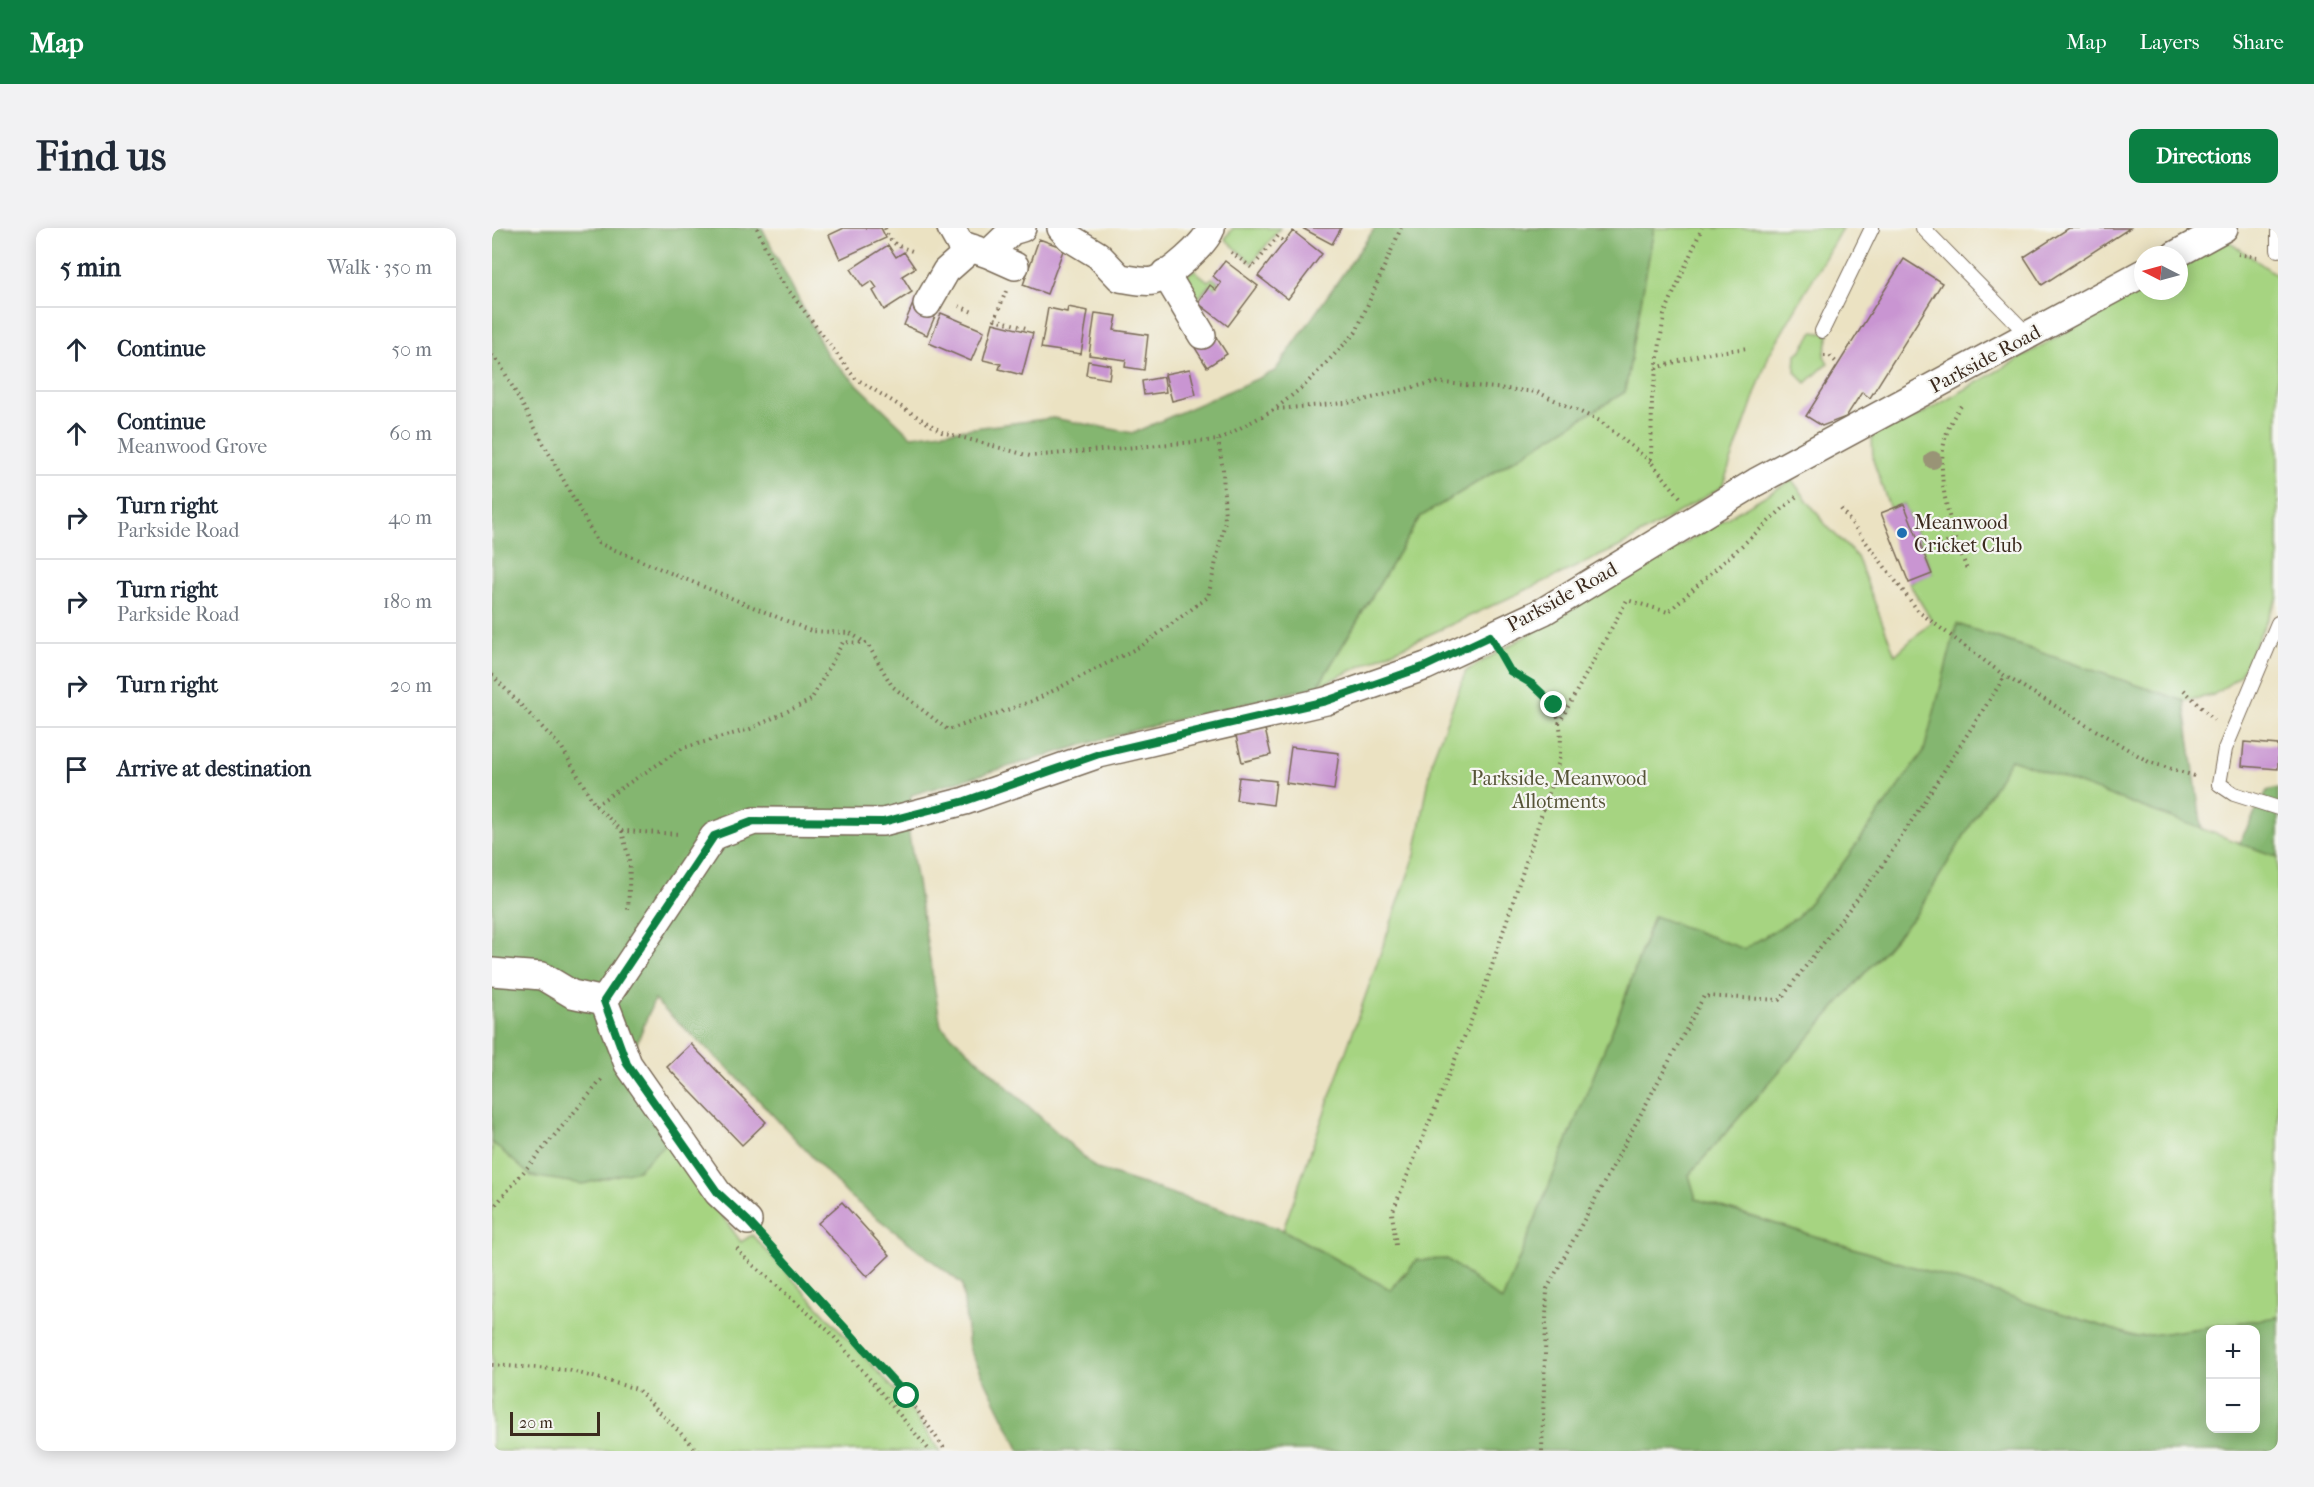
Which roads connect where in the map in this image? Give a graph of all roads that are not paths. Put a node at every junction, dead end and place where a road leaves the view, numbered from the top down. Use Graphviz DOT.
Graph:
graph roads {
  1 [pos="951,228"];
  2 [pos="1061,228"];
  3 [pos="1211,228"];
  4 [pos="1872,228"];
  5 [pos="1923,228"];
  6 [pos="2224,228"];
  7 [pos="1015,229"];
  8 [pos="2278,232"];
  9 [pos="2188,248"];
  10 [pos="2278,250"];
  11 [pos="980,251"];
  12 [pos="1015,266"];
  13 [pos="1159,277"];
  14 [pos="2134,278"];
  15 [pos="927,304"];
  16 [pos="1173,324"];
  17 [pos="1822,331"];
  18 [pos="1202,335"];
  19 [pos="2029,336"];
  20 [pos="2278,623"];
  21 [pos="2278,808"];
  22 [pos="492,972"];
  23 [pos="604,1001"];
  24 [pos="748,1221"];
  1 -- 11 [label="street"];
  2 -- 13 [label="street"];
  3 -- 13 [label="street"];
  4 -- 17 [label="lane"];
  5 -- 19 [label="lane"];
  6 -- 9 [label="street"];
  7 -- 11 [label="street"];
  8 -- 10 [label="lane"];
  11 -- 12 [label="street"];
  11 -- 15 [label="street"];
  13 -- 16 [label="street"];
  13 -- 18 [label="street"];
  14 -- 19 [label="street, Parkside Road"];
  19 -- 23 [label="street, Parkside Road"];
  20 -- 21 [label="lane"];
  22 -- 23 [label="street"];
  23 -- 24 [label="street"];
}
